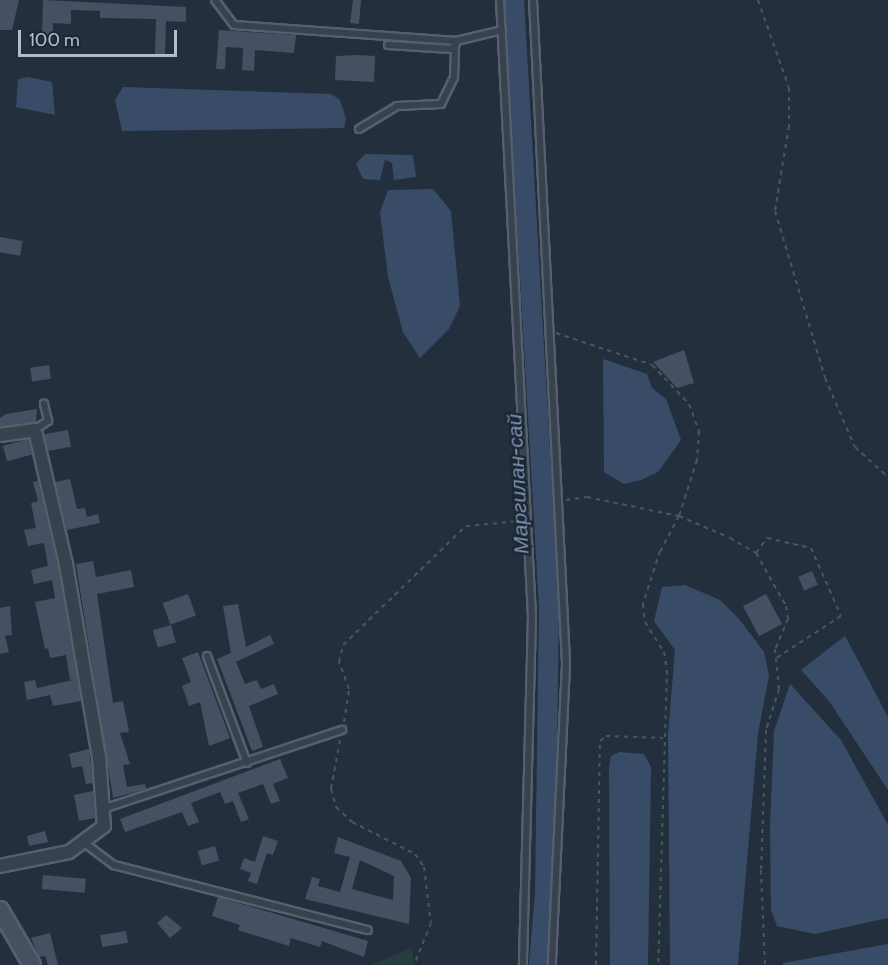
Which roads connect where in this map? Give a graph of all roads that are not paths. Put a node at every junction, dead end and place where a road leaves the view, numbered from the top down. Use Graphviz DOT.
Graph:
graph roads {
  1 [pos="215,0"];
  2 [pos="500,0"];
  3 [pos="533,0"];
  4 [pos="502,30"];
  5 [pos="456,44"];
  6 [pos="388,45"];
  7 [pos="359,129"];
  8 [pos="44,403"];
  9 [pos="34,430"];
  10 [pos="0,435"];
  11 [pos="207,656"];
  12 [pos="342,730"];
  13 [pos="247,763"];
  14 [pos="103,810"];
  15 [pos="82,842"];
  16 [pos="0,866"];
  17 [pos="0,910"];
  18 [pos="368,930"];
  19 [pos="32,965"];
  20 [pos="523,965"];
  21 [pos="552,965"];
  1 -- 5 [label="lane"];
  2 -- 4 [label="lane"];
  3 -- 21 [label="lane"];
  4 -- 5 [label="lane"];
  4 -- 20 [label="lane"];
  5 -- 6 [label="lane"];
  5 -- 7 [label="lane"];
  8 -- 9 [label="lane"];
  9 -- 10 [label="street"];
  9 -- 14 [label="street"];
  11 -- 13 [label="lane"];
  12 -- 13 [label="lane"];
  13 -- 14 [label="lane"];
  14 -- 15 [label="street"];
  15 -- 16 [label="street"];
  15 -- 18 [label="lane"];
  17 -- 19 [label="main road"];
}
